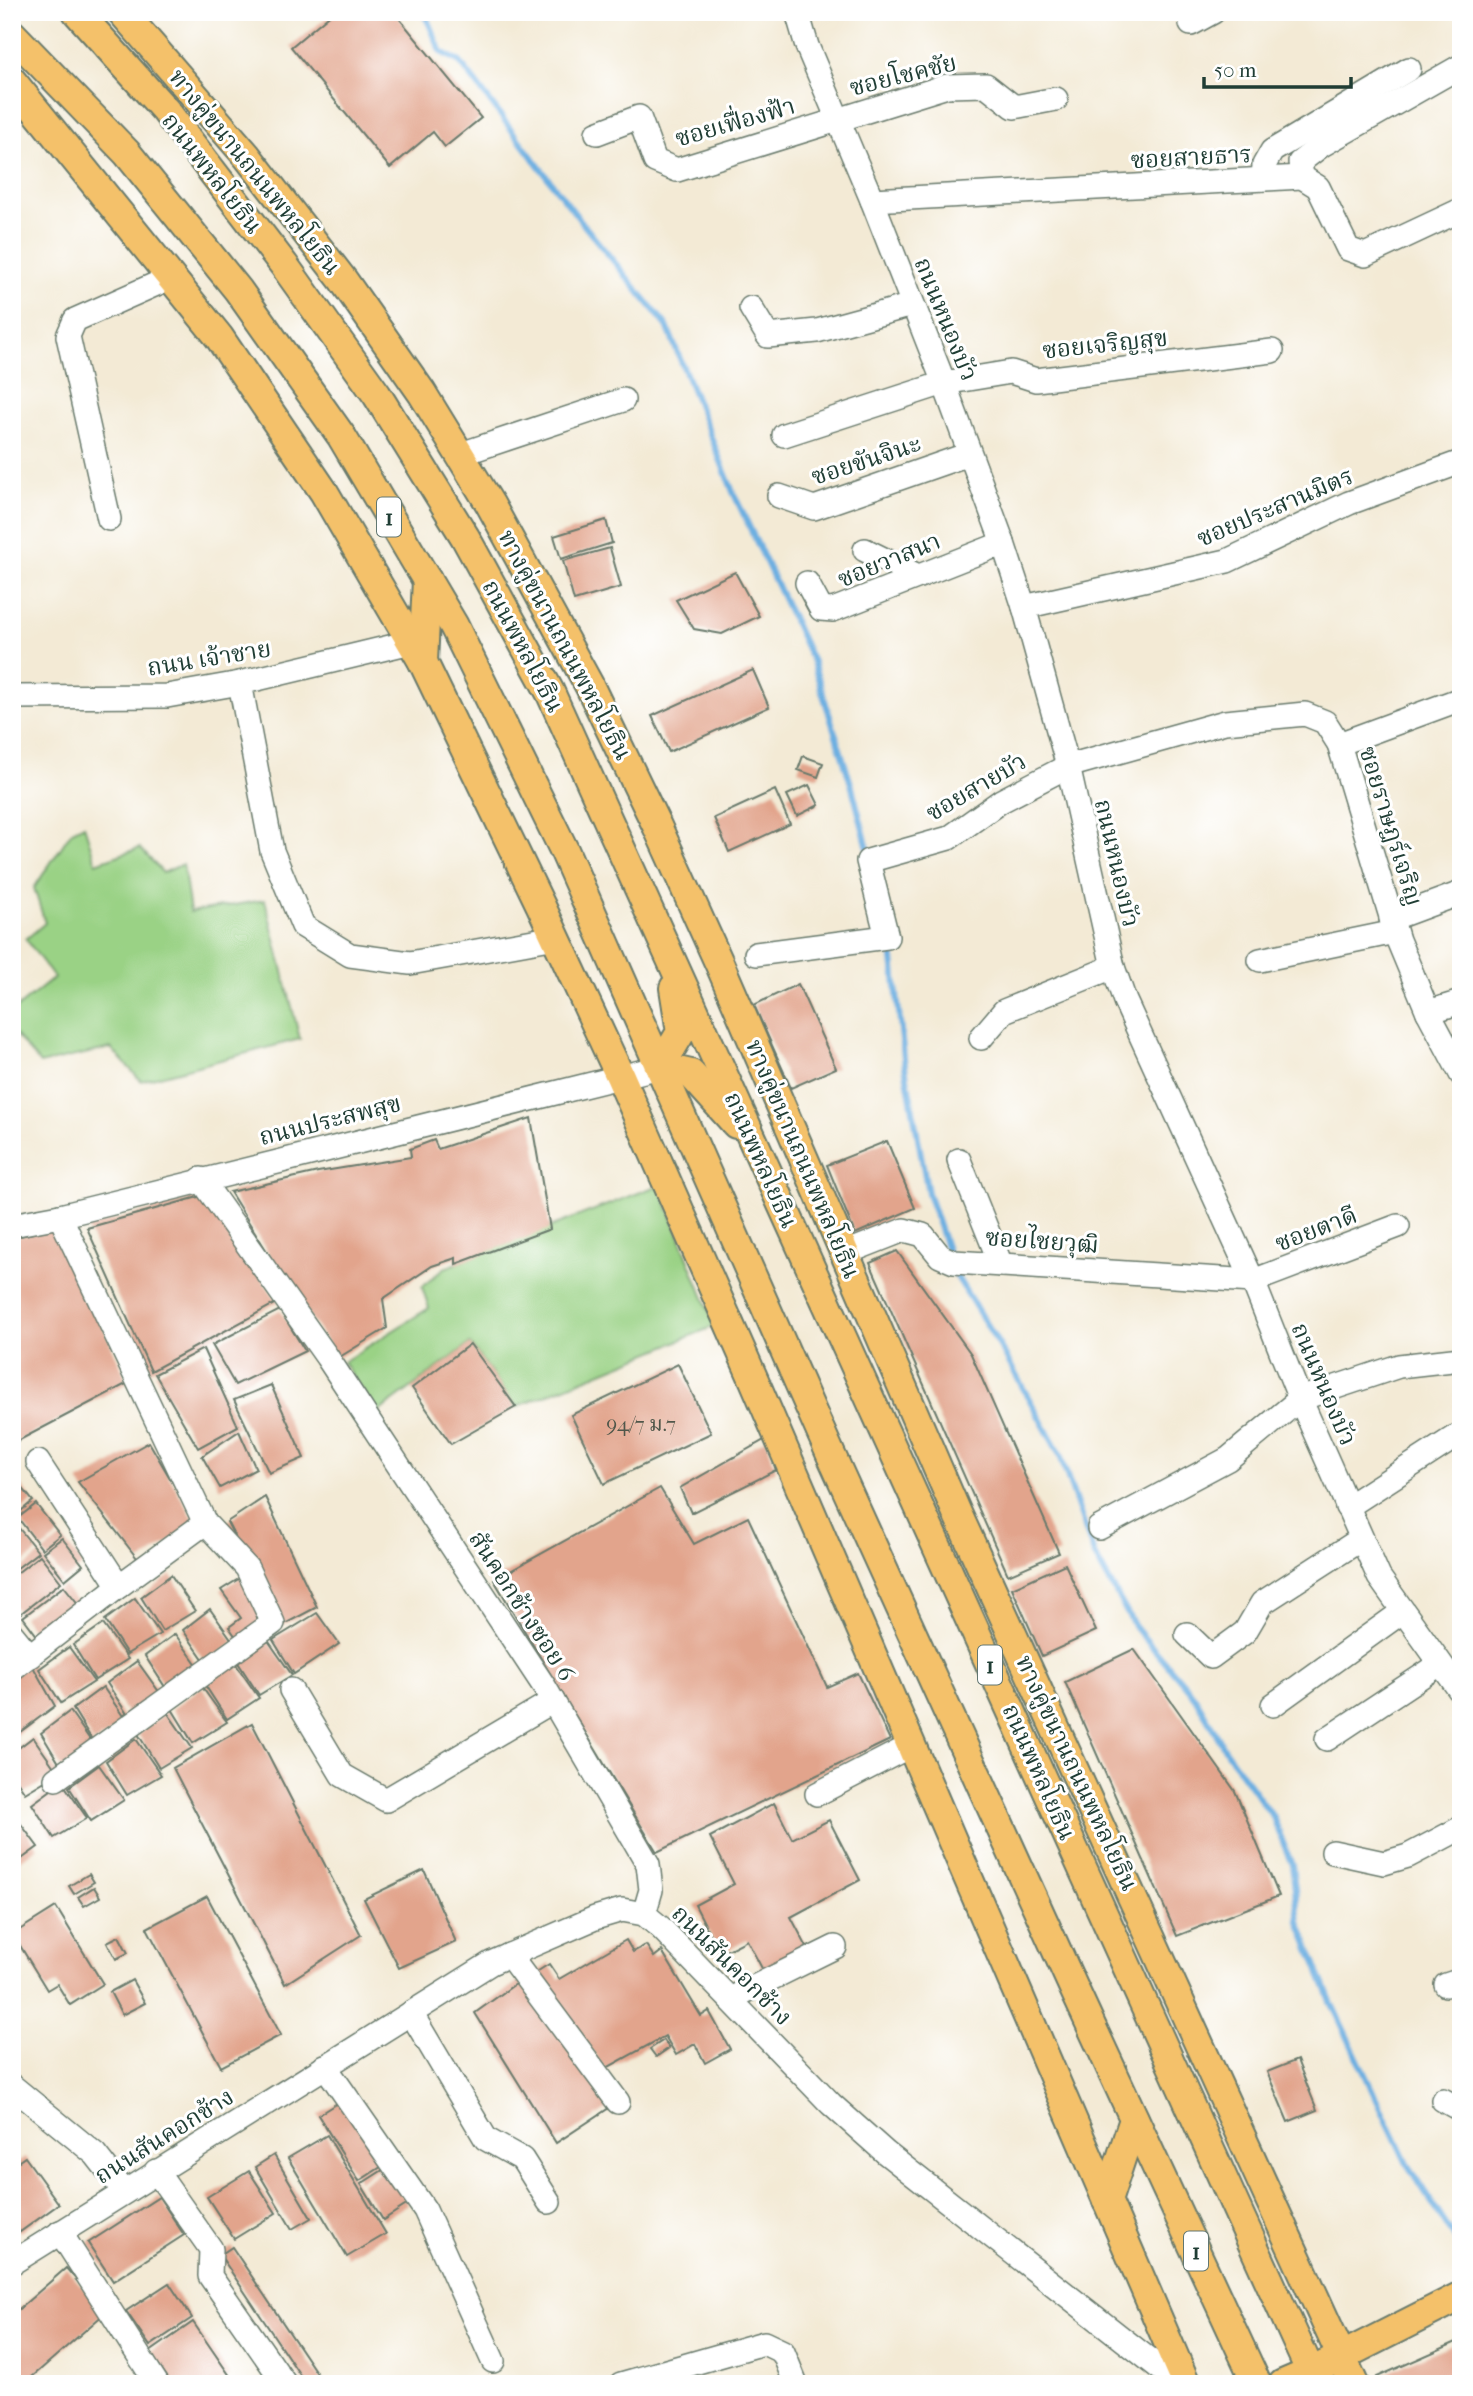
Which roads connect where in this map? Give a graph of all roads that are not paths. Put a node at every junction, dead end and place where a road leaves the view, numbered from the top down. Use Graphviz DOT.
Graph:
graph roads {
  1 [pos="77,12"];
  2 [pos="122,12"];
  3 [pos="797,12"];
  4 [pos="1213,12"];
  5 [pos="1191,24"];
  6 [pos="12,34"];
  7 [pos="1461,66"];
  8 [pos="1409,69"];
  9 [pos="15,86"];
  10 [pos="1056,99"];
  11 [pos="1355,114"];
  12 [pos="838,119"];
  13 [pos="597,133"];
  14 [pos="247,156"];
  15 [pos="1302,177"];
  16 [pos="1263,179"];
  17 [pos="872,200"];
  18 [pos="1461,210"];
  19 [pos="284,265"];
  20 [pos="173,277"];
  21 [pos="912,305"];
  22 [pos="751,308"];
  23 [pos="1272,351"];
  24 [pos="944,383"];
  25 [pos="623,400"];
  26 [pos="784,435"];
  27 [pos="461,454"];
  28 [pos="969,454"];
  29 [pos="1461,462"];
  30 [pos="779,496"];
  31 [pos="109,519"];
  32 [pos="1003,543"];
  33 [pos="865,550"];
  34 [pos="918,576"];
  35 [pos="427,580"];
  36 [pos="807,583"];
  37 [pos="1024,607"];
  38 [pos="508,616"];
  39 [pos="417,652"];
  40 [pos="240,683"];
  41 [pos="589,685"];
  42 [pos="12,697"];
  43 [pos="1461,699"];
  44 [pos="1339,744"];
  45 [pos="1068,766"];
  46 [pos="1461,893"];
  47 [pos="1393,925"];
  48 [pos="556,937"];
  49 [pos="668,951"];
  50 [pos="756,954"];
  51 [pos="1260,960"];
  52 [pos="1113,967"];
  53 [pos="1461,1002"];
  54 [pos="1428,1012"];
  55 [pos="981,1038"];
  56 [pos="660,1067"];
  57 [pos="1461,1074"];
  58 [pos="620,1076"];
  59 [pos="753,1143"];
  60 [pos="960,1160"];
  61 [pos="201,1179"];
  62 [pos="60,1216"];
  63 [pos="13,1224"];
  64 [pos="1398,1226"];
  65 [pos="798,1242"];
  66 [pos="843,1254"];
  67 [pos="1001,1265"];
  68 [pos="1253,1281"];
  69 [pos="866,1305"];
  70 [pos="1461,1359"];
  71 [pos="754,1380"];
  72 [pos="1300,1399"];
  73 [pos="1455,1437"];
  74 [pos="831,1455"];
  75 [pos="38,1462"];
  76 [pos="1347,1507"];
  77 [pos="205,1522"];
  78 [pos="1099,1528"];
  79 [pos="1361,1539"];
  80 [pos="119,1586"];
  81 [pos="1402,1612"];
  82 [pos="12,1634"];
  83 [pos="1187,1634"];
  84 [pos="21,1662"];
  85 [pos="1440,1664"];
  86 [pos="291,1690"];
  87 [pos="1461,1692"];
  88 [pos="553,1701"];
  89 [pos="1273,1705"];
  90 [pos="1327,1739"];
  91 [pos="910,1746"];
  92 [pos="56,1779"];
  93 [pos="817,1794"];
  94 [pos="1461,1828"];
  95 [pos="1333,1852"];
  96 [pos="644,1914"];
  97 [pos="835,1947"];
  98 [pos="509,1955"];
  99 [pos="1178,1995"];
  100 [pos="730,1999"];
  101 [pos="411,2013"];
  102 [pos="325,2066"];
  103 [pos="12,2086"];
  104 [pos="1182,2089"];
  105 [pos="618,2102"];
  106 [pos="1134,2119"];
  107 [pos="156,2171"];
  108 [pos="124,2191"];
  109 [pos="1107,2201"];
  110 [pos="549,2202"];
  111 [pos="60,2232"];
  112 [pos="12,2263"];
  113 [pos="1461,2296"];
  114 [pos="1342,2355"];
  115 [pos="493,2361"];
  116 [pos="1314,2378"];
  117 [pos="1175,2381"];
  118 [pos="157,2384"];
  119 [pos="285,2384"];
  120 [pos="621,2384"];
  121 [pos="796,2384"];
  122 [pos="1257,2384"];
  123 [pos="1283,2384"];
  124 [pos="1354,2384"];
  1 -- 19 [label="main road, ถนนพหลโยธิน / 1"];
  2 -- 14 [label="main road, ทางคู่ขนานถนนพหลโยธิน / 1"];
  3 -- 12 [label="street, ถนนหนองบัว"];
  4 -- 5 [label="street"];
  6 -- 35 [label="main road, 1"];
  7 -- 11 [label="street"];
  8 -- 11 [label="street"];
  9 -- 20 [label="main road, 1"];
  10 -- 12 [label="street, ซอยโชคชัย"];
  11 -- 15 [label="street"];
  11 -- 16 [label="street"];
  12 -- 13 [label="street, ซอยเฟื่องฟ้า"];
  12 -- 17 [label="street, ถนนหนองบัว"];
  14 -- 19 [label="main road"];
  14 -- 27 [label="main road, ทางคู่ขนานถนนพหลโยธิน / 1"];
  15 -- 16 [label="street, ซอยสายธาร"];
  15 -- 18 [label="street"];
  16 -- 17 [label="street, ซอยสายธาร"];
  17 -- 21 [label="street, ถนนหนองบัว"];
  19 -- 38 [label="main road, ถนนพหลโยธิน / 1"];
  20 -- 31 [label="street"];
  20 -- 39 [label="main road, 1"];
  21 -- 22 [label="street"];
  21 -- 24 [label="street, ถนนหนองบัว"];
  23 -- 24 [label="street, ซอยเจริญสุข"];
  24 -- 26 [label="street, ซอยเจริญสุข"];
  24 -- 28 [label="street, ถนนหนองบัว"];
  25 -- 27 [label="street"];
  27 -- 41 [label="main road, ทางคู่ขนานถนนพหลโยธิน / 1"];
  28 -- 30 [label="street, ซอยขันจินะ"];
  28 -- 32 [label="street, ถนนหนองบัว"];
  29 -- 37 [label="street, ซอยประสานมิตร"];
  32 -- 34 [label="street, ซอยวาสนา"];
  32 -- 37 [label="street, ถนนหนองบัว"];
  33 -- 34 [label="street"];
  34 -- 36 [label="street, ซอยวาสนา"];
  35 -- 39 [label="main road"];
  35 -- 56 [label="main road, 1"];
  37 -- 45 [label="street, ถนนหนองบัว"];
  38 -- 41 [label="main road"];
  38 -- 49 [label="main road, ถนนพหลโยธิน / 1"];
  39 -- 40 [label="street, ถนน เจ้าชาย"];
  39 -- 48 [label="main road, 1"];
  40 -- 42 [label="street, ถนน เจ้าชาย"];
  40 -- 48 [label="street"];
  41 -- 66 [label="main road, ทางคู่ขนานถนนพหลโยธิน / 1"];
  43 -- 44 [label="street"];
  44 -- 45 [label="street, ซอยราษฎร์เจริญ"];
  44 -- 47 [label="street, ซอยราษฎร์เจริญ"];
  45 -- 50 [label="street, ซอยสายบัว"];
  45 -- 52 [label="street, ถนนหนองบัว"];
  46 -- 47 [label="street"];
  47 -- 51 [label="street"];
  47 -- 54 [label="street, ซอยราษฎร์เจริญ"];
  48 -- 58 [label="main road, 1"];
  49 -- 56 [label="main road"];
  49 -- 59 [label="main road, ถนนพหลโยธิน / 1"];
  52 -- 55 [label="street"];
  52 -- 68 [label="street, ถนนหนองบัว"];
  53 -- 54 [label="street"];
  54 -- 57 [label="street, ซอยราษฎร์เจริญ"];
  56 -- 58 [label="street, ถนนประสพสุข"];
  56 -- 59 [label="main road"];
  56 -- 74 [label="main road, 1"];
  58 -- 61 [label="street, ถนนประสพสุข"];
  58 -- 71 [label="main road, 1"];
  59 -- 65 [label="main road, ถนนพหลโยธิน / 1"];
  60 -- 67 [label="street"];
  61 -- 62 [label="street, ถนนประสพสุข"];
  61 -- 88 [label="street, สันคอกช้างซอย 6"];
  62 -- 63 [label="street, ถนนประสพสุข"];
  62 -- 77 [label="street"];
  64 -- 68 [label="street, ซอยตาดี"];
  65 -- 69 [label="main road"];
  65 -- 104 [label="main road, ถนนพหลโยธิน / 1"];
  66 -- 67 [label="street, ซอยไชยวุฒิ"];
  66 -- 69 [label="main road, ทางคู่ขนานถนนพหลโยธิน / 1"];
  67 -- 68 [label="street, ซอยไชยวุฒิ"];
  68 -- 72 [label="street, ถนนหนองบัว"];
  69 -- 99 [label="main road, ทางคู่ขนานถนนพหลโยธิน / 1"];
  70 -- 72 [label="street"];
  71 -- 74 [label="main road"];
  71 -- 91 [label="main road, 1"];
  72 -- 76 [label="street, ถนนหนองบัว"];
  72 -- 78 [label="street"];
  73 -- 76 [label="street"];
  74 -- 106 [label="main road, 1"];
  75 -- 80 [label="street"];
  76 -- 79 [label="street, ถนนหนองบัว"];
  77 -- 80 [label="street"];
  77 -- 92 [label="street"];
  79 -- 81 [label="street, ถนนหนองบัว"];
  79 -- 83 [label="street"];
  80 -- 84 [label="street"];
  81 -- 85 [label="street, ถนนหนองบัว"];
  81 -- 89 [label="street"];
  82 -- 84 [label="street"];
  85 -- 87 [label="street, ถนนหนองบัว"];
  85 -- 90 [label="street"];
  86 -- 88 [label="street"];
  88 -- 96 [label="street, สันคอกช้างซอย 6"];
  91 -- 93 [label="street"];
  91 -- 109 [label="main road, 1"];
  94 -- 95 [label="street"];
  96 -- 98 [label="street, ถนนสันคอกช้าง"];
  96 -- 100 [label="street, ถนนสันคอกช้าง"];
  97 -- 100 [label="street"];
  98 -- 101 [label="street, ถนนสันคอกช้าง"];
  98 -- 105 [label="street"];
  99 -- 104 [label="main road"];
  99 -- 114 [label="main road, ทางคู่ขนานถนนพหลโยธิน / 1"];
  100 -- 117 [label="street, ถนนสันคอกช้าง"];
  101 -- 102 [label="street, ถนนสันคอกช้าง"];
  101 -- 110 [label="street"];
  102 -- 107 [label="street, ถนนสันคอกช้าง"];
  102 -- 115 [label="street"];
  103 -- 108 [label="street"];
  104 -- 116 [label="main road, ถนนพหลโยธิน / 1"];
  106 -- 109 [label="main road"];
  106 -- 122 [label="main road, 1"];
  107 -- 108 [label="street, ถนนสันคอกช้าง"];
  107 -- 119 [label="street"];
  108 -- 111 [label="street, ถนนสันคอกช้าง"];
  109 -- 117 [label="main road, 1"];
  111 -- 112 [label="street, ถนนสันคอกช้าง"];
  111 -- 118 [label="street"];
  113 -- 114 [label="main road"];
  114 -- 116 [label="main road"];
  114 -- 124 [label="main road, ทางคู่ขนานถนนพหลโยธิน / 1"];
  116 -- 123 [label="main road"];
  120 -- 121 [label="street"];
}
